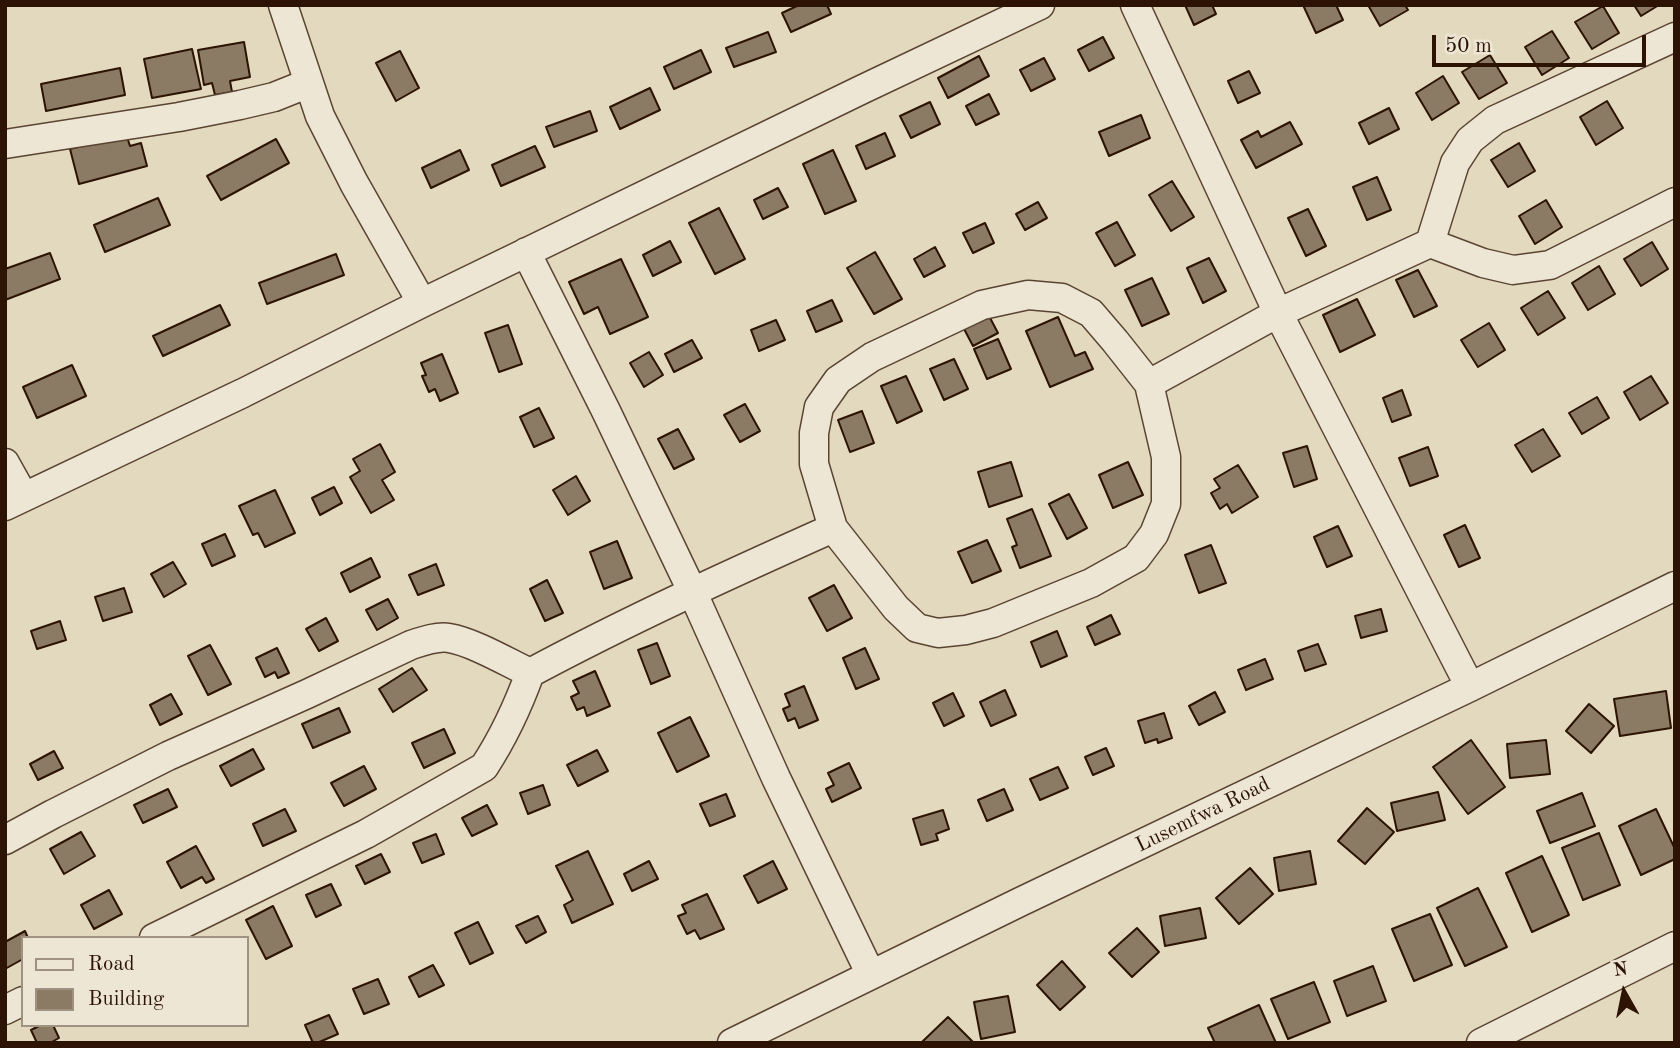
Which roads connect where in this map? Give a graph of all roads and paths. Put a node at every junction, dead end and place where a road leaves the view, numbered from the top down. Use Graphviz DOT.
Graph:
graph roads {
  1 [pos="283,5"];
  2 [pos="1040,5"];
  3 [pos="1135,5"];
  4 [pos="1675,37"];
  5 [pos="309,83"];
  6 [pos="5,144"];
  7 [pos="1675,202"];
  8 [pos="1430,243"];
  9 [pos="526,252"];
  10 [pos="422,303"];
  11 [pos="1278,313"];
  12 [pos="1149,384"];
  13 [pos="5,463"];
  14 [pos="15,502"];
  15 [pos="833,528"];
  16 [pos="1675,586"];
  17 [pos="692,591"];
  18 [pos="530,673"];
  19 [pos="1470,687"];
  20 [pos="5,840"];
  21 [pos="158,936"];
  22 [pos="1675,946"];
  23 [pos="871,975"];
  24 [pos="21,1002"];
  25 [pos="5,1010"];
  26 [pos="732,1043"];
  27 [pos="1481,1043"];
  1 -- 5 [label="street"];
  2 -- 9 [label="street"];
  3 -- 11 [label="street"];
  4 -- 8 [label="street"];
  5 -- 6 [label="street"];
  5 -- 10 [label="street"];
  7 -- 8 [label="street"];
  8 -- 11 [label="street"];
  9 -- 10 [label="street"];
  9 -- 17 [label="street"];
  10 -- 14 [label="street"];
  11 -- 12 [label="street"];
  11 -- 19 [label="street"];
  12 -- 15 [label="street"];
  12 -- 15 [label="street"];
  13 -- 14 [label="street"];
  15 -- 17 [label="street"];
  16 -- 19 [label="street, Lusemfwa Road"];
  17 -- 18 [label="street"];
  17 -- 23 [label="street"];
  18 -- 20 [label="street"];
  18 -- 21 [label="street"];
  19 -- 23 [label="street, Lusemfwa Road"];
  22 -- 27 [label="street"];
  23 -- 26 [label="street, Lusemfwa Road"];
  24 -- 25 [label="street"];
}
